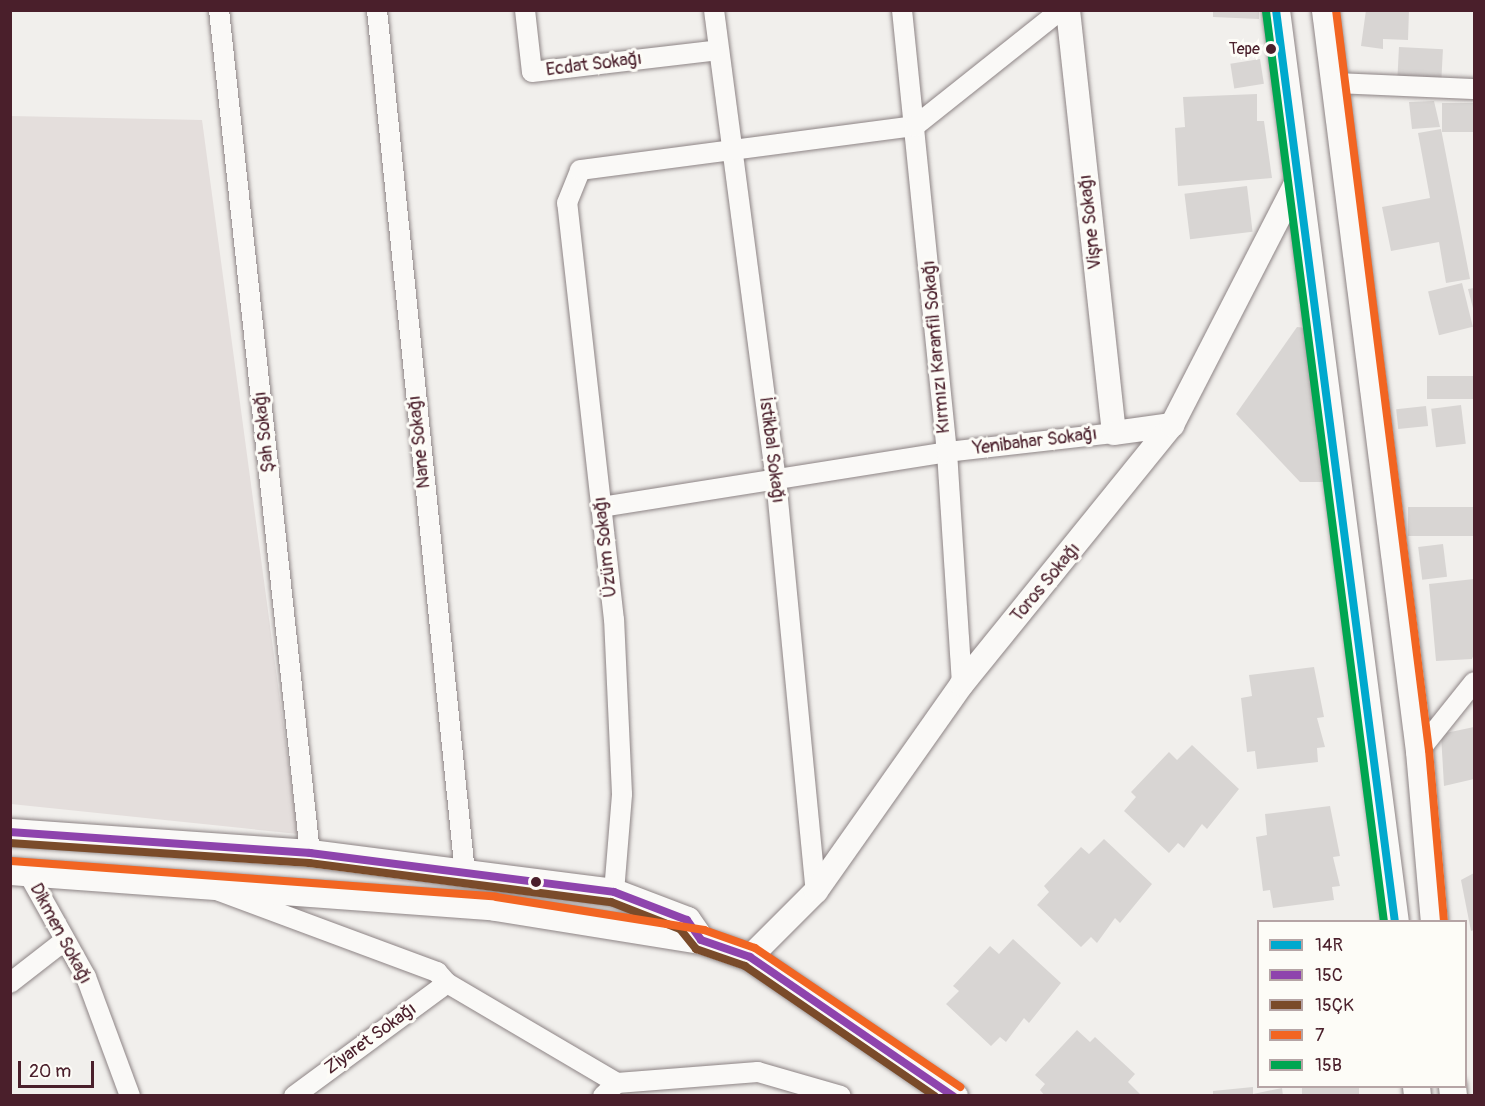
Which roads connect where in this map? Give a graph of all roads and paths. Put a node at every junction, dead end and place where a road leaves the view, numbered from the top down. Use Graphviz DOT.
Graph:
graph roads {
  1 [pos="219,10"];
  2 [pos="378,10"];
  3 [pos="525,10"];
  4 [pos="714,10"];
  5 [pos="902,10"];
  6 [pos="1060,10"];
  7 [pos="1068,10"];
  8 [pos="1276,10"];
  9 [pos="1325,10"];
  10 [pos="719,50"];
  11 [pos="1334,83"];
  12 [pos="1474,89"];
  13 [pos="915,126"];
  14 [pos="731,152"];
  15 [pos="1298,180"];
  16 [pos="1172,425"];
  17 [pos="1114,433"];
  18 [pos="947,452"];
  19 [pos="776,479"];
  20 [pos="601,507"];
  21 [pos="1474,682"];
  22 [pos="962,684"];
  23 [pos="1419,751"];
  24 [pos="10,832"];
  25 [pos="310,853"];
  26 [pos="19,872"];
  27 [pos="465,873"];
  28 [pos="201,882"];
  29 [pos="816,891"];
  30 [pos="614,892"];
  31 [pos="1395,920"];
  32 [pos="1434,920"];
  33 [pos="701,940"];
  34 [pos="64,941"];
  35 [pos="750,957"];
  36 [pos="10,983"];
  37 [pos="447,983"];
  38 [pos="610,1089"];
  39 [pos="130,1095"];
  40 [pos="294,1095"];
  41 [pos="841,1095"];
  42 [pos="953,1095"];
  1 -- 25 [label="street, Şah Sokağı"];
  2 -- 27 [label="street, Nane Sokağı"];
  3 -- 10 [label="street, Ecdat Sokağı"];
  4 -- 10 [label="street, İstikbal Sokağı"];
  5 -- 13 [label="street, Kırmızı Karanfil Sokağı"];
  6 -- 13 [label="street"];
  7 -- 17 [label="street, Vişne Sokağı"];
  8 -- 15 [label="main road"];
  9 -- 11 [label="main road"];
  10 -- 14 [label="street, İstikbal Sokağı"];
  11 -- 12 [label="street"];
  11 -- 23 [label="main road"];
  13 -- 14 [label="street"];
  13 -- 18 [label="street, Kırmızı Karanfil Sokağı"];
  14 -- 19 [label="street, İstikbal Sokağı"];
  14 -- 20 [label="street, Üzüm Sokağı"];
  15 -- 16 [label="street, Toros Sokağı"];
  15 -- 31 [label="main road"];
  16 -- 17 [label="street"];
  16 -- 22 [label="street, Toros Sokağı"];
  17 -- 18 [label="street, Yenibahar Sokağı"];
  18 -- 19 [label="street, Yenibahar Sokağı"];
  18 -- 22 [label="street, Kırmızı Karanfil Sokağı"];
  19 -- 20 [label="street, Yenibahar Sokağı"];
  19 -- 29 [label="street, İstikbal Sokağı"];
  20 -- 30 [label="street, Üzüm Sokağı"];
  21 -- 23 [label="street"];
  22 -- 29 [label="street, Toros Sokağı"];
  23 -- 32 [label="main road"];
  24 -- 25 [label="main road"];
  25 -- 27 [label="main road"];
  26 -- 28 [label="main road"];
  26 -- 34 [label="street, Dikmen Sokağı"];
  27 -- 30 [label="main road"];
  28 -- 33 [label="main road"];
  28 -- 37 [label="street"];
  29 -- 35 [label="street, Toros Sokağı"];
  30 -- 33 [label="main road"];
  33 -- 35 [label="main road"];
  34 -- 36 [label="street"];
  34 -- 39 [label="street, Dikmen Sokağı"];
  35 -- 42 [label="main road"];
  37 -- 38 [label="street"];
  37 -- 40 [label="street, Ziyaret Sokağı"];
  38 -- 41 [label="street"];
}
